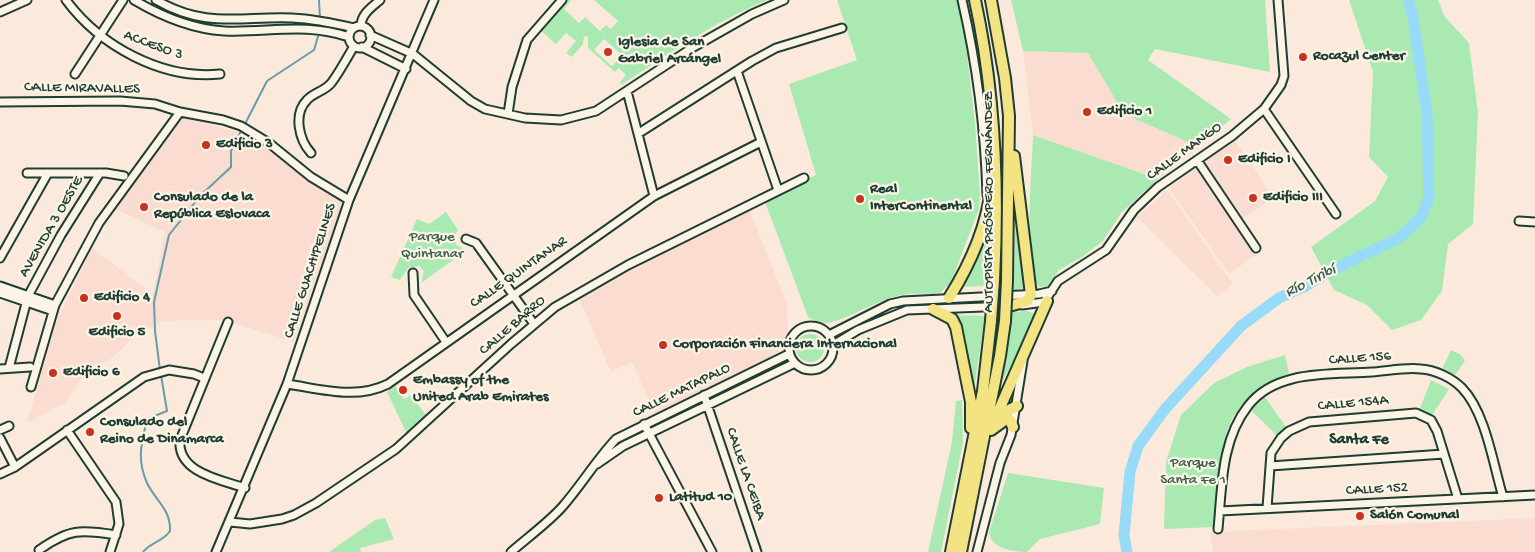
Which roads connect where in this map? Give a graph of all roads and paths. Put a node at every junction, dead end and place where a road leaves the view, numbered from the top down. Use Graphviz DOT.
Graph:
graph roads {
  1 [pos="27,0"];
  2 [pos="66,0"];
  3 [pos="123,0"];
  4 [pos="134,0"];
  5 [pos="156,0"];
  6 [pos="380,0"];
  7 [pos="434,0"];
  8 [pos="562,0"];
  9 [pos="784,0"];
  10 [pos="962,0"];
  11 [pos="975,0"];
  12 [pos="992,0"];
  13 [pos="1278,0"];
  14 [pos="0,12"];
  15 [pos="240,20"];
  16 [pos="357,27"];
  17 [pos="842,28"];
  18 [pos="238,30"];
  19 [pos="100,36"];
  20 [pos="349,36"];
  21 [pos="370,36"];
  22 [pos="358,47"];
  23 [pos="413,54"];
  24 [pos="406,68"];
  25 [pos="737,71"];
  26 [pos="75,74"];
  27 [pos="220,74"];
  28 [pos="626,91"];
  29 [pos="0,102"];
  30 [pos="1264,109"];
  31 [pos="180,112"];
  32 [pos="508,114"];
  33 [pos="1008,116"];
  34 [pos="993,122"];
  35 [pos="639,133"];
  36 [pos="761,142"];
  37 [pos="311,153"];
  38 [pos="1198,160"];
  39 [pos="26,173"];
  40 [pos="48,173"];
  41 [pos="100,173"];
  42 [pos="124,176"];
  43 [pos="804,178"];
  44 [pos="778,190"];
  45 [pos="654,196"];
  46 [pos="349,200"];
  47 [pos="986,214"];
  48 [pos="1336,214"];
  49 [pos="1519,221"];
  50 [pos="1535,222"];
  51 [pos="466,239"];
  52 [pos="1256,248"];
  53 [pos="0,258"];
  54 [pos="412,274"];
  55 [pos="0,286"];
  56 [pos="0,292"];
  57 [pos="513,294"];
  58 [pos="1041,297"];
  59 [pos="949,298"];
  60 [pos="27,299"];
  61 [pos="1009,306"];
  62 [pos="54,308"];
  63 [pos="933,309"];
  64 [pos="228,322"];
  65 [pos="534,324"];
  66 [pos="829,335"];
  67 [pos="446,342"];
  68 [pos="833,345"];
  69 [pos="1024,352"];
  70 [pos="789,354"];
  71 [pos="795,364"];
  72 [pos="30,367"];
  73 [pos="9,368"];
  74 [pos="0,369"];
  75 [pos="204,378"];
  76 [pos="287,384"];
  77 [pos="31,387"];
  78 [pos="704,395"];
  79 [pos="707,405"];
  80 [pos="1017,406"];
  81 [pos="995,417"];
  82 [pos="644,424"];
  83 [pos="9,426"];
  84 [pos="1013,427"];
  85 [pos="0,430"];
  86 [pos="67,430"];
  87 [pos="991,430"];
  88 [pos="649,434"];
  89 [pos="0,438"];
  90 [pos="1444,454"];
  91 [pos="596,464"];
  92 [pos="1270,466"];
  93 [pos="15,467"];
  94 [pos="0,474"];
  95 [pos="967,474"];
  96 [pos="245,488"];
  97 [pos="1535,495"];
  98 [pos="1503,497"];
  99 [pos="1458,500"];
  100 [pos="972,502"];
  101 [pos="1268,508"];
  102 [pos="1220,511"];
  103 [pos="230,522"];
  104 [pos="1218,529"];
  105 [pos="116,535"];
  106 [pos="39,550"];
  107 [pos="110,552"];
  108 [pos="216,552"];
  109 [pos="511,552"];
  110 [pos="712,552"];
  111 [pos="757,552"];
  112 [pos="951,552"];
  113 [pos="962,552"];
  114 [pos="977,552"];
  1 -- 14 [label="street"];
  2 -- 19 [label="street, ACCESO 3"];
  3 -- 19 [label="street"];
  4 -- 18 [label="street"];
  5 -- 15 [label="street"];
  6 -- 16 [label="street"];
  7 -- 23 [label="street, CALLE GUACHIPELINES"];
  8 -- 32 [label="street"];
  9 -- 28 [label="street"];
  10 -- 47 [label="street"];
  11 -- 34 [label="highway, AUTOPISTA PRÓSPERO FERNÁNDEZ"];
  12 -- 33 [label="highway, AUTOPISTA PRÓSPERO FERNÁNDEZ"];
  13 -- 30 [label="street, CALLE MANGO"];
  15 -- 16 [label="street"];
  15 -- 18 [label="street"];
  16 -- 20 [label="street"];
  16 -- 21 [label="street"];
  17 -- 25 [label="street"];
  18 -- 20 [label="street"];
  19 -- 26 [label="street"];
  19 -- 27 [label="street, ACCESO 3"];
  20 -- 22 [label="street"];
  21 -- 22 [label="street"];
  21 -- 23 [label="street"];
  22 -- 24 [label="street"];
  22 -- 37 [label="street"];
  23 -- 24 [label="street, CALLE GUACHIPELINES"];
  23 -- 32 [label="street"];
  24 -- 46 [label="street, CALLE GUACHIPELINES"];
  25 -- 35 [label="street"];
  25 -- 36 [label="street"];
  28 -- 32 [label="street"];
  28 -- 35 [label="street"];
  29 -- 31 [label="street, CALLE MIRAVALLES"];
  30 -- 38 [label="street, CALLE MANGO"];
  30 -- 48 [label="street"];
  31 -- 46 [label="street, CALLE MIRAVALLES"];
  31 -- 62 [label="street"];
  33 -- 58 [label="highway"];
  33 -- 100 [label="highway, AUTOPISTA PRÓSPERO FERNÁNDEZ, bridge"];
  34 -- 47 [label="highway"];
  34 -- 95 [label="highway, AUTOPISTA PRÓSPERO FERNÁNDEZ, bridge"];
  35 -- 45 [label="street"];
  36 -- 44 [label="street"];
  36 -- 45 [label="street, CALLE QUINTANAR"];
  38 -- 52 [label="street"];
  38 -- 58 [label="street, CALLE MANGO"];
  39 -- 40 [label="street"];
  40 -- 41 [label="street"];
  40 -- 53 [label="street"];
  41 -- 42 [label="street"];
  41 -- 60 [label="street, AVENIDA 3 OESTE"];
  43 -- 44 [label="street, CALLE BARRO"];
  44 -- 65 [label="street, CALLE BARRO"];
  45 -- 57 [label="street, CALLE QUINTANAR"];
  46 -- 76 [label="street, CALLE GUACHIPELINES"];
  47 -- 59 [label="highway"];
  49 -- 50 [label="street"];
  51 -- 57 [label="street"];
  54 -- 67 [label="street"];
  55 -- 60 [label="street"];
  56 -- 60 [label="street"];
  57 -- 65 [label="street"];
  57 -- 67 [label="street, CALLE QUINTANAR"];
  58 -- 59 [label="street"];
  58 -- 61 [label="highway"];
  58 -- 69 [label="highway"];
  59 -- 66 [label="street"];
  60 -- 62 [label="street"];
  60 -- 73 [label="street, AVENIDA 3 OESTE"];
  61 -- 63 [label="street"];
  62 -- 77 [label="street"];
  63 -- 68 [label="street"];
  63 -- 95 [label="highway"];
  64 -- 75 [label="street"];
  65 -- 103 [label="street, CALLE BARRO"];
  66 -- 68 [label="street"];
  66 -- 70 [label="street"];
  67 -- 76 [label="street, CALLE QUINTANAR"];
  68 -- 71 [label="street"];
  69 -- 80 [label="street"];
  69 -- 81 [label="highway"];
  70 -- 71 [label="street"];
  70 -- 78 [label="street, CALLE MATAPALO"];
  71 -- 79 [label="street, CALLE MATAPALO"];
  72 -- 73 [label="street"];
  73 -- 74 [label="street"];
  75 -- 86 [label="street"];
  75 -- 96 [label="street"];
  76 -- 96 [label="street, CALLE GUACHIPELINES"];
  78 -- 79 [label="street, CALLE LA CEIBA"];
  78 -- 82 [label="street, CALLE MATAPALO"];
  79 -- 88 [label="street, CALLE MATAPALO"];
  79 -- 111 [label="street, CALLE LA CEIBA"];
  80 -- 81 [label="highway"];
  80 -- 84 [label="street"];
  81 -- 87 [label="highway"];
  82 -- 88 [label="street"];
  82 -- 91 [label="street, CALLE MATAPALO"];
  83 -- 85 [label="street"];
  84 -- 87 [label="highway"];
  84 -- 114 [label="street"];
  86 -- 93 [label="street"];
  86 -- 105 [label="street"];
  87 -- 100 [label="highway"];
  88 -- 91 [label="street, CALLE MATAPALO"];
  88 -- 110 [label="street"];
  89 -- 93 [label="street"];
  90 -- 92 [label="street"];
  90 -- 92 [label="street, CALLE 154A"];
  90 -- 99 [label="street"];
  91 -- 109 [label="street, CALLE MATAPALO"];
  92 -- 101 [label="street"];
  93 -- 94 [label="street"];
  95 -- 112 [label="highway, AUTOPISTA PRÓSPERO FERNÁNDEZ"];
  96 -- 103 [label="street, CALLE GUACHIPELINES"];
  97 -- 98 [label="street, CALLE 152"];
  98 -- 99 [label="street, CALLE 152"];
  98 -- 102 [label="street, CALLE 156"];
  99 -- 101 [label="street, CALLE 152"];
  100 -- 113 [label="highway, AUTOPISTA PRÓSPERO FERNÁNDEZ"];
  101 -- 102 [label="street, CALLE 152"];
  102 -- 104 [label="street, CALLE 156"];
  103 -- 108 [label="street, CALLE GUACHIPELINES"];
  105 -- 106 [label="street"];
  105 -- 107 [label="street"];
}
